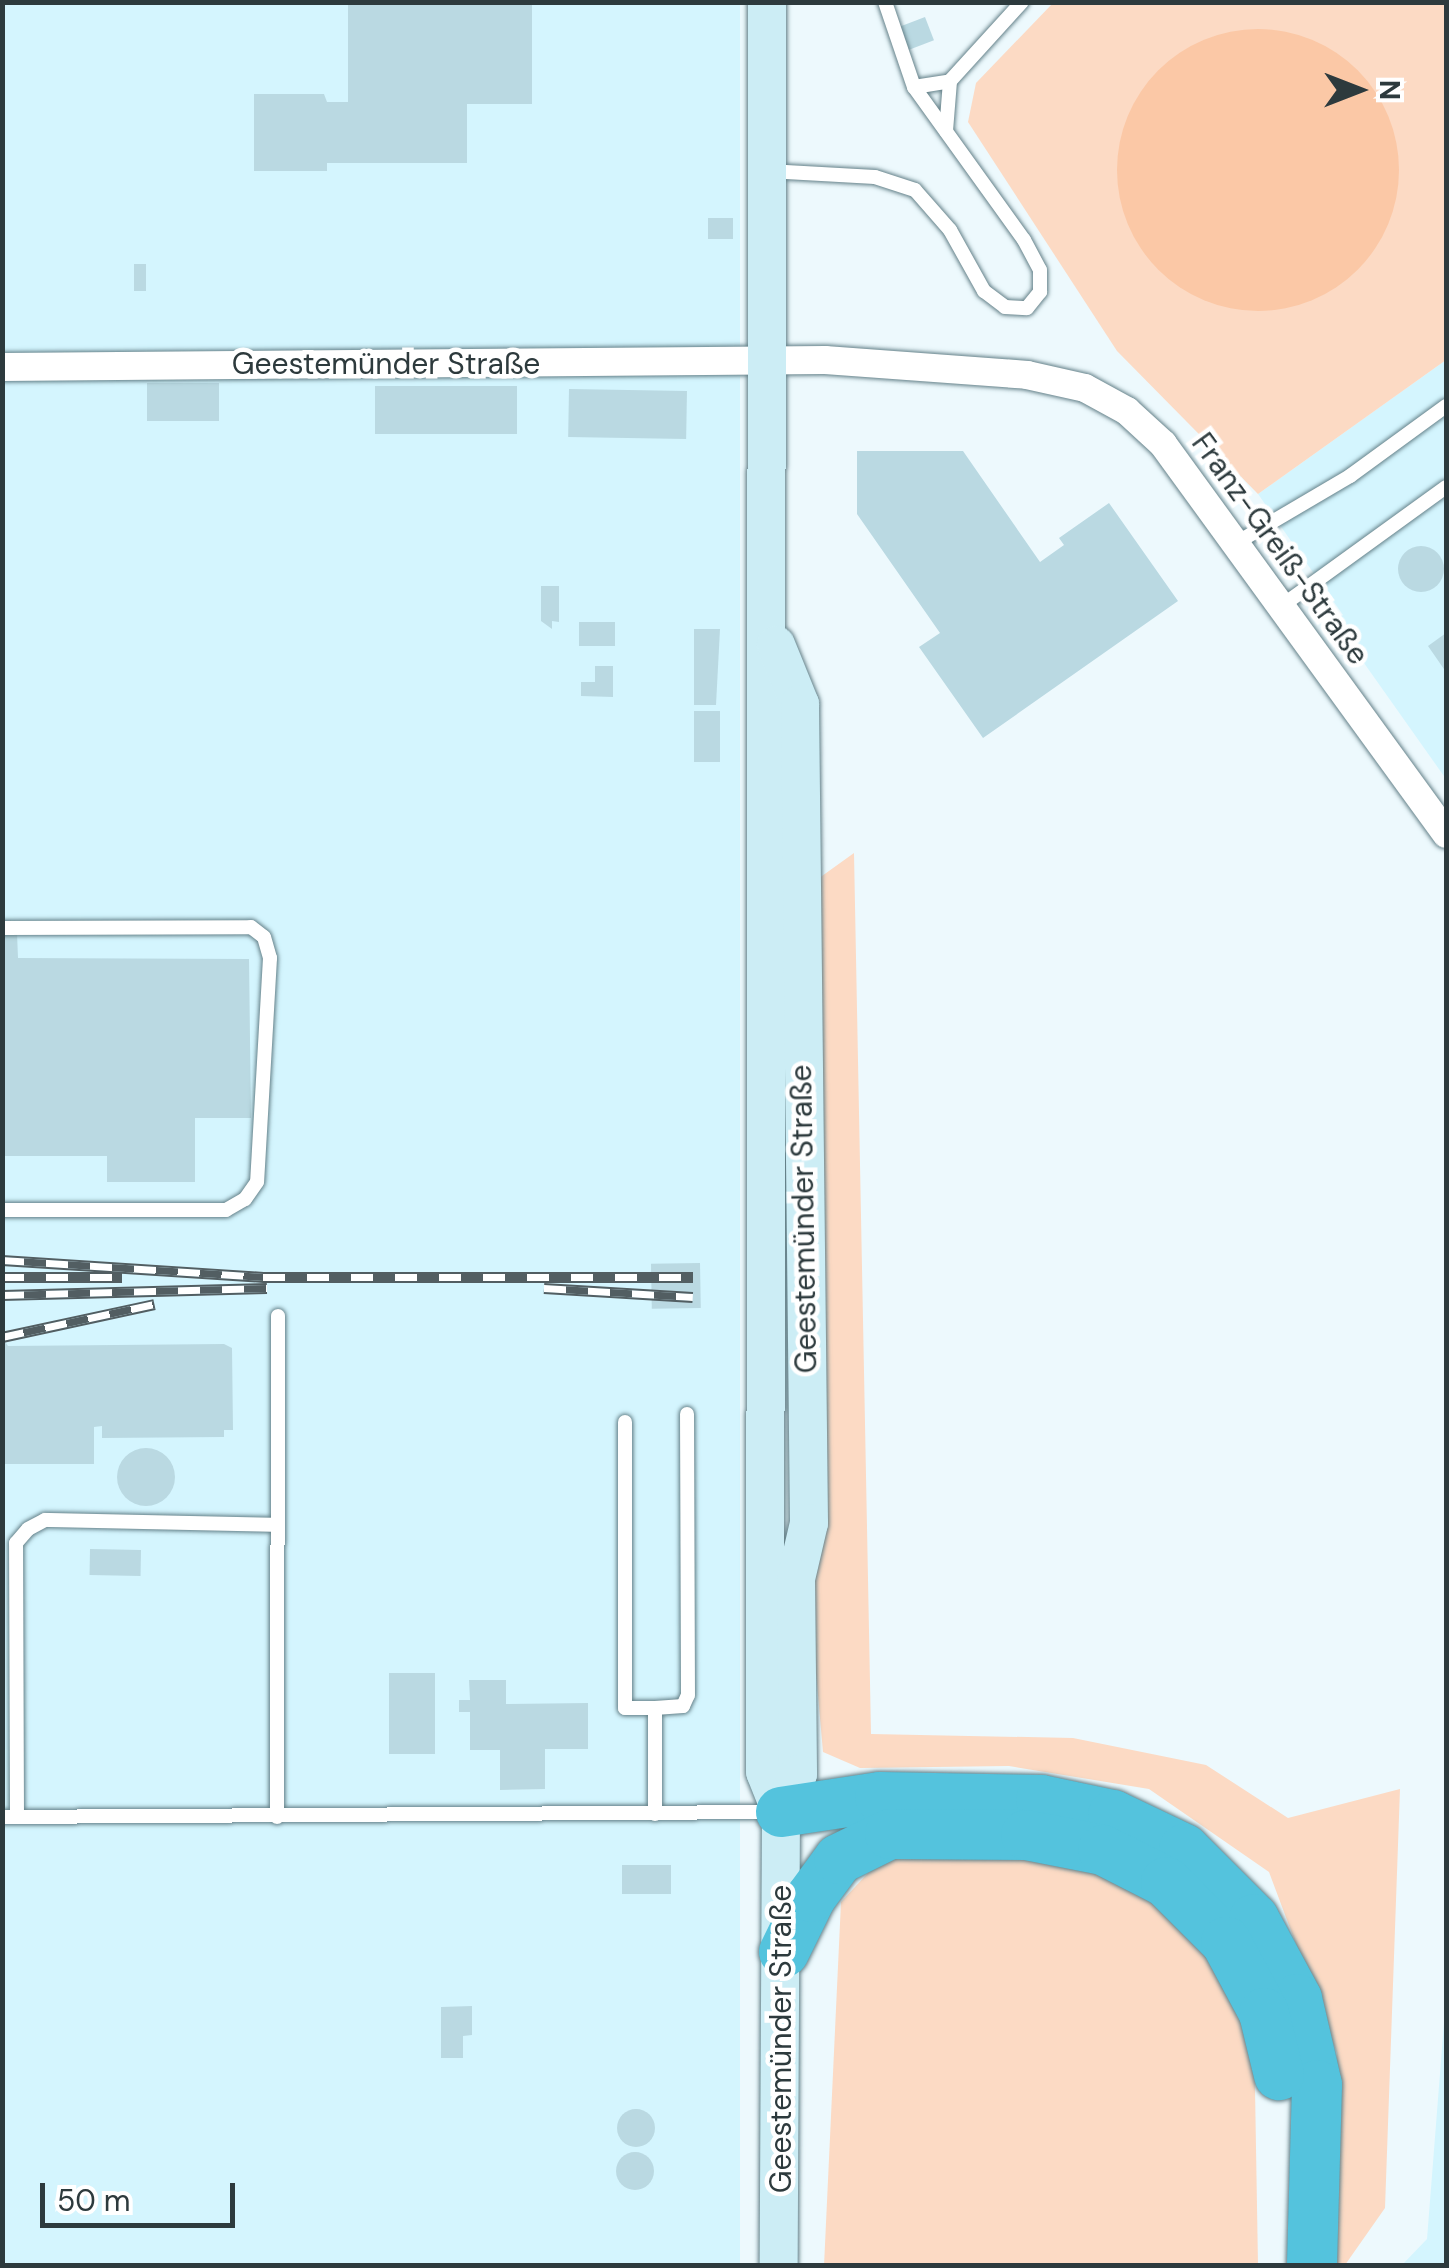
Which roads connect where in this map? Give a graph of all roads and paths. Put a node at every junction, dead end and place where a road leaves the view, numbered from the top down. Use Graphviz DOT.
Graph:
graph roads {
  1 [pos="766,2"];
  2 [pos="885,2"];
  3 [pos="1022,2"];
  4 [pos="950,81"];
  5 [pos="914,87"];
  6 [pos="946,136"];
  7 [pos="767,171"];
  8 [pos="770,361"];
  9 [pos="2,368"];
  10 [pos="1446,406"];
  11 [pos="1446,487"];
  12 [pos="1238,542"];
  13 [pos="1283,605"];
  14 [pos="1446,834"];
  15 [pos="2,928"];
  16 [pos="2,1210"];
  17 [pos="278,1316"];
  18 [pos="687,1414"];
  19 [pos="625,1422"];
  20 [pos="278,1525"];
  21 [pos="656,1708"];
  22 [pos="781,1812"];
  23 [pos="656,1814"];
  24 [pos="10,1817"];
  25 [pos="278,1817"];
  26 [pos="890,1834"];
  27 [pos="784,1952"];
  28 [pos="779,2266"];
  29 [pos="1280,2266"];
  30 [pos="1312,2266"];
  1 -- 7 [label="street, Geestemünder Straße"];
  2 -- 5 [label="lane"];
  3 -- 4 [label="lane"];
  4 -- 5 [label="lane"];
  4 -- 6 [label="lane"];
  5 -- 6 [label="lane"];
  6 -- 7 [label="lane"];
  7 -- 8 [label="street, Geestemünder Straße"];
  8 -- 9 [label="street, Geestemünder Straße"];
  8 -- 12 [label="street, Franz-Greiß-Straße"];
  8 -- 22 [label="street, Geestemünder Straße"];
  10 -- 12 [label="lane"];
  11 -- 13 [label="lane"];
  12 -- 13 [label="street, Franz-Greiß-Straße"];
  13 -- 14 [label="street, Franz-Greiß-Straße"];
  15 -- 16 [label="lane"];
  17 -- 20 [label="lane"];
  18 -- 21 [label="lane"];
  19 -- 21 [label="lane"];
  20 -- 24 [label="lane"];
  20 -- 25 [label="lane"];
  21 -- 23 [label="lane"];
  22 -- 23 [label="lane"];
  22 -- 26 [label="highway"];
  22 -- 27 [label="street, Geestemünder Straße"];
  22 -- 30 [label="highway"];
  23 -- 25 [label="lane"];
  24 -- 25 [label="lane"];
  26 -- 27 [label="highway"];
  26 -- 29 [label="highway"];
  27 -- 28 [label="street, Geestemünder Straße"];
}
